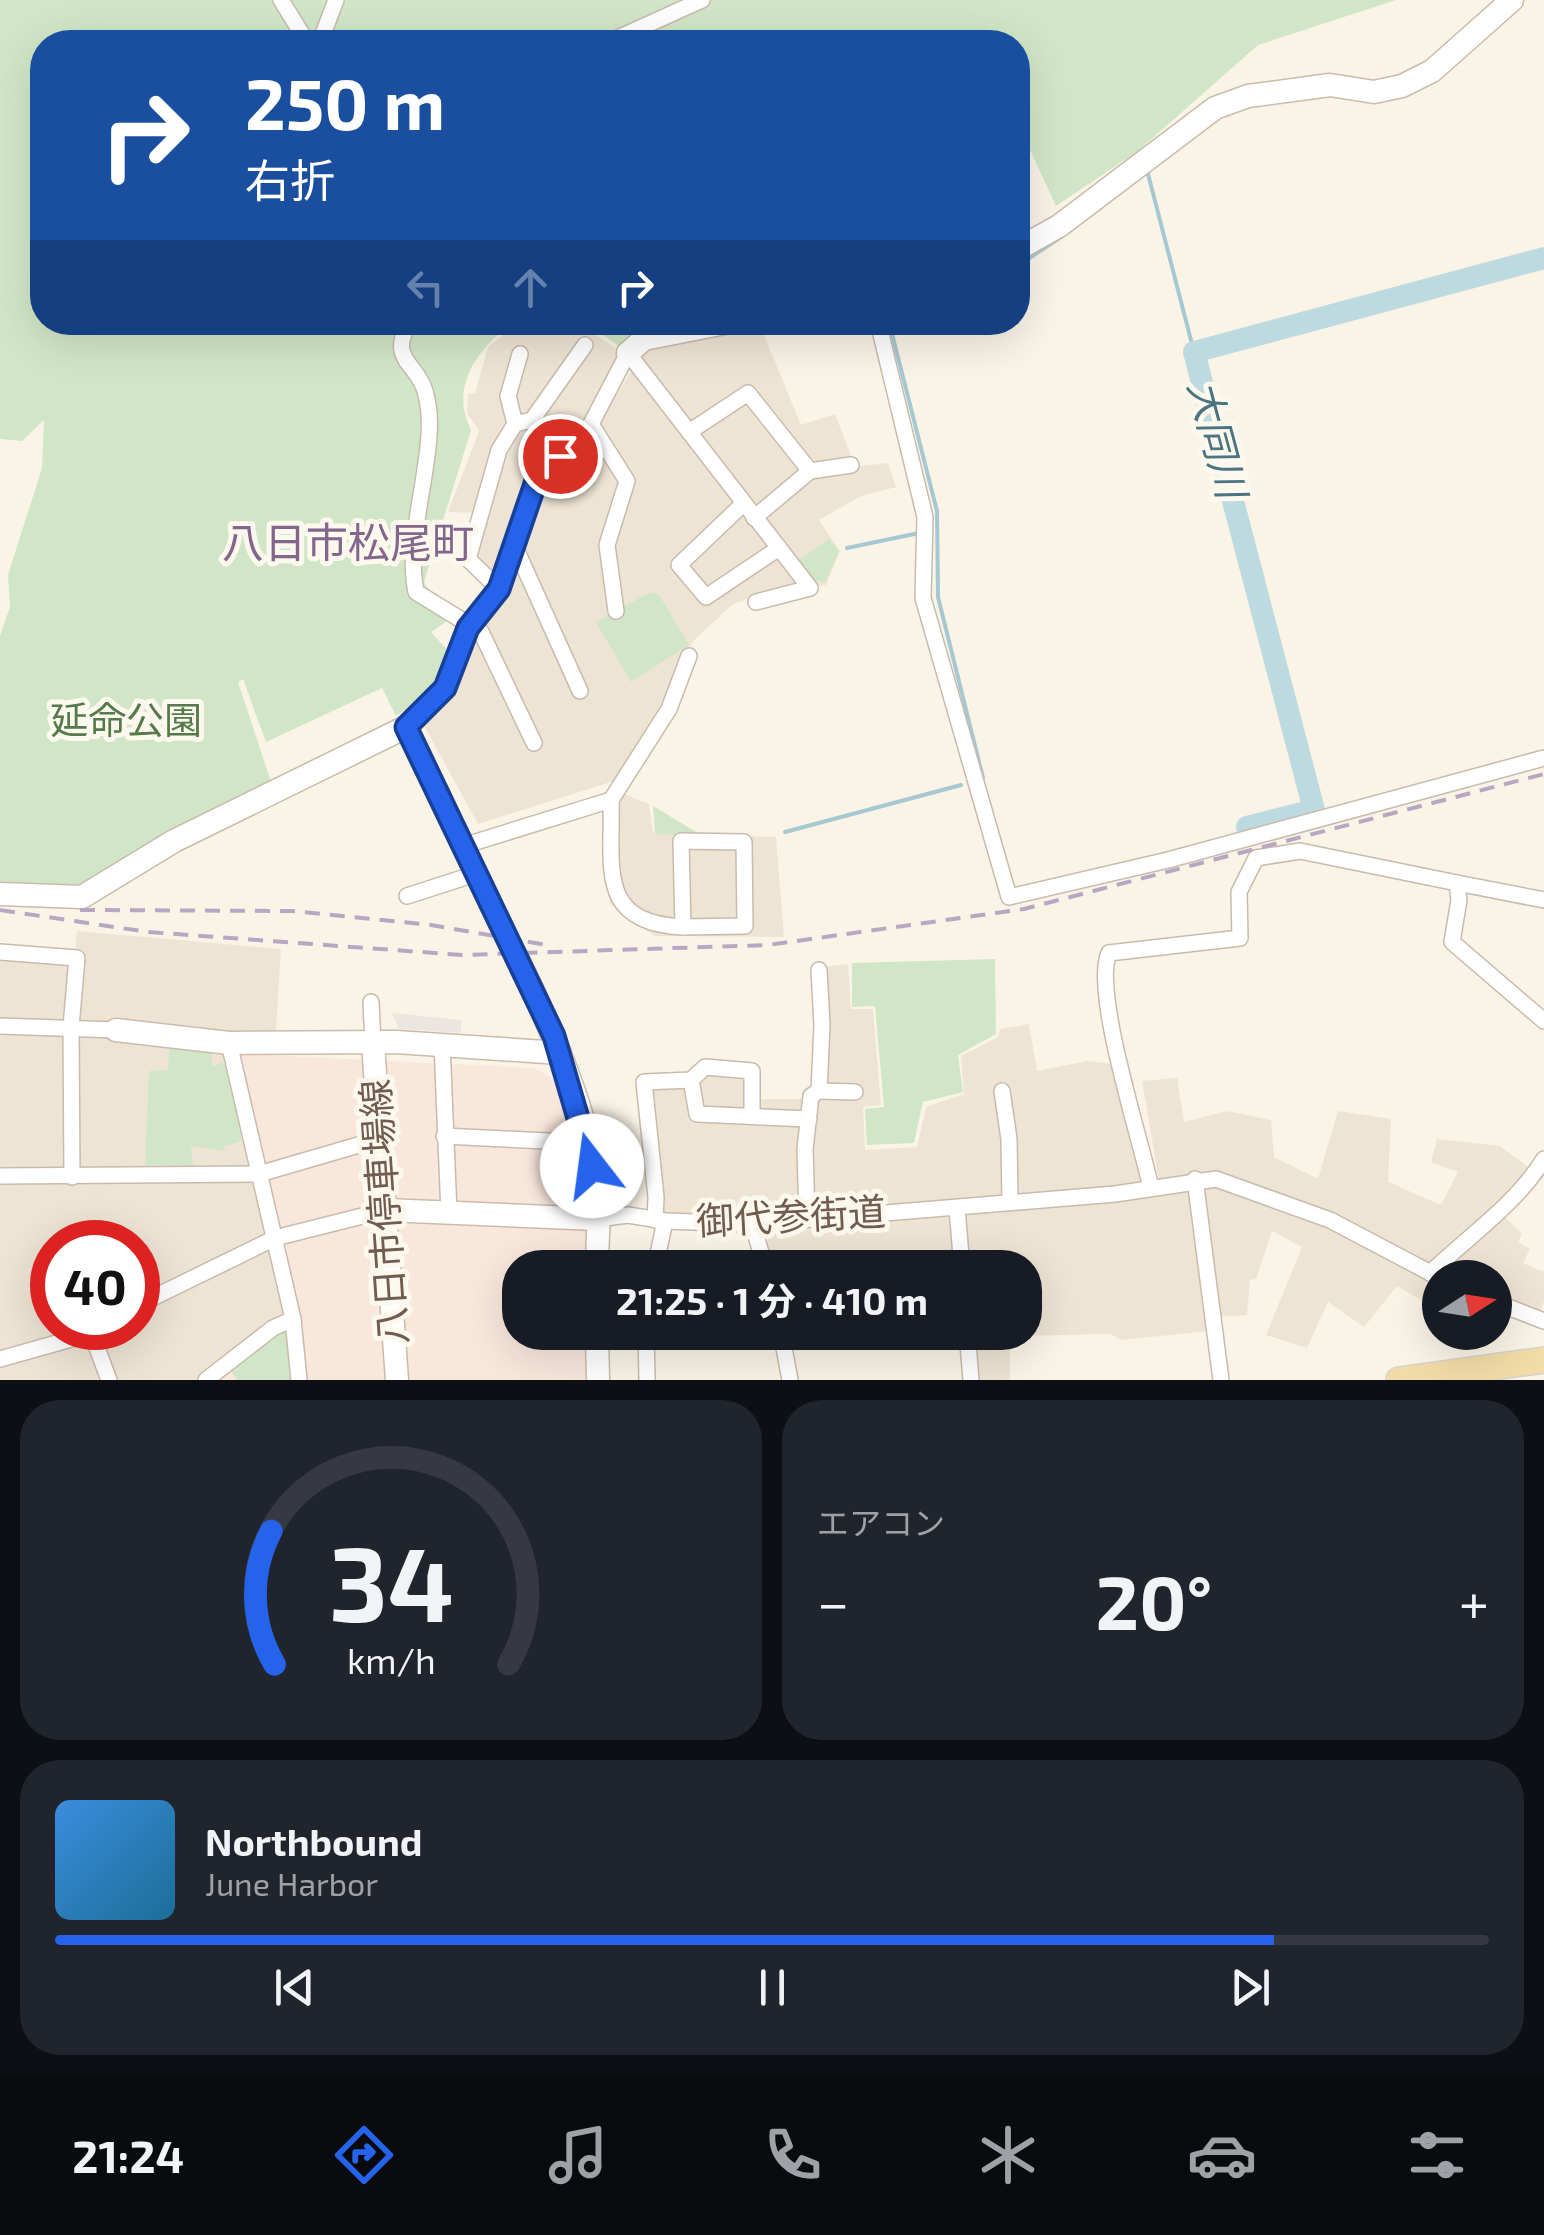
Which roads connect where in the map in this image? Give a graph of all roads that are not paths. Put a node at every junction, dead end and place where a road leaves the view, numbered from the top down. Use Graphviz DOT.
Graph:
graph roads {
  1 [pos="280,0"];
  2 [pos="336,0"];
  3 [pos="702,0"];
  4 [pos="1512,0"];
  5 [pos="300,30"];
  6 [pos="325,30"];
  7 [pos="636,30"];
  8 [pos="1030,242"];
  9 [pos="406,335"];
  10 [pos="664,335"];
  11 [pos="881,335"];
  12 [pos="585,344"];
  13 [pos="628,352"];
  14 [pos="520,354"];
  15 [pos="524,422"];
  16 [pos="591,424"];
  17 [pos="690,432"];
  18 [pos="565,451"];
  19 [pos="851,465"];
  20 [pos="810,471"];
  21 [pos="744,503"];
  22 [pos="754,518"];
  23 [pos="516,548"];
  24 [pos="779,548"];
  25 [pos="499,589"];
  26 [pos="756,602"];
  27 [pos="616,611"];
  28 [pos="468,628"];
  29 [pos="689,656"];
  30 [pos="580,691"];
  31 [pos="406,727"];
  32 [pos="534,743"];
  33 [pos="1544,758"];
  34 [pos="611,800"];
  35 [pos="466,845"];
  36 [pos="478,873"];
  37 [pos="1456,883"];
  38 [pos="0,894"];
  39 [pos="407,896"];
  40 [pos="1544,900"];
  41 [pos="683,927"];
  42 [pos="0,952"];
  43 [pos="516,956"];
  44 [pos="818,970"];
  45 [pos="371,1002"];
  46 [pos="1544,1021"];
  47 [pos="0,1026"];
  48 [pos="72,1026"];
  49 [pos="116,1030"];
  50 [pos="229,1042"];
  51 [pos="373,1044"];
  52 [pos="442,1044"];
  53 [pos="560,1053"];
  54 [pos="692,1080"];
  55 [pos="820,1090"];
  56 [pos="1002,1091"];
  57 [pos="855,1092"];
  58 [pos="752,1114"];
  59 [pos="809,1119"];
  60 [pos="444,1136"];
  61 [pos="379,1139"];
  62 [pos="586,1144"];
  63 [pos="1544,1158"];
  64 [pos="259,1174"];
  65 [pos="0,1176"];
  66 [pos="72,1177"];
  67 [pos="1194,1180"];
  68 [pos="1152,1188"];
  69 [pos="1010,1202"];
  70 [pos="958,1208"];
  71 [pos="386,1210"];
  72 [pos="449,1213"];
  73 [pos="807,1217"];
  74 [pos="597,1218"];
  75 [pos="660,1221"];
  76 [pos="752,1224"];
  77 [pos="274,1238"];
  78 [pos="597,1250"];
  79 [pos="656,1250"];
  80 [pos="760,1250"];
  81 [pos="961,1250"];
  82 [pos="1449,1260"];
  83 [pos="1422,1268"];
  84 [pos="160,1294"];
  85 [pos="1512,1309"];
  86 [pos="293,1319"];
  87 [pos="1544,1321"];
  88 [pos="30,1349"];
  89 [pos="99,1350"];
  90 [pos="598,1350"];
  91 [pos="646,1350"];
  92 [pos="784,1350"];
  93 [pos="968,1350"];
  94 [pos="0,1359"];
  95 [pos="1544,1360"];
  96 [pos="1503,1373"];
  97 [pos="1410,1379"];
  98 [pos="109,1380"];
  99 [pos="206,1380"];
  100 [pos="300,1380"];
  101 [pos="397,1380"];
  102 [pos="598,1380"];
  103 [pos="647,1380"];
  104 [pos="790,1380"];
  105 [pos="971,1380"];
  106 [pos="1221,1380"];
  1 -- 5 [label="street"];
  2 -- 6 [label="street"];
  3 -- 7 [label="street"];
  4 -- 8 [label="street"];
  9 -- 28 [label="street"];
  10 -- 13 [label="street"];
  11 -- 33 [label="street"];
  12 -- 15 [label="street"];
  13 -- 16 [label="street"];
  13 -- 17 [label="street"];
  14 -- 15 [label="street"];
  15 -- 18 [label="street"];
  15 -- 25 [label="street"];
  16 -- 18 [label="street"];
  16 -- 27 [label="street"];
  17 -- 20 [label="street"];
  17 -- 21 [label="street"];
  18 -- 23 [label="street"];
  19 -- 20 [label="street"];
  20 -- 22 [label="street"];
  21 -- 22 [label="street"];
  21 -- 24 [label="street"];
  22 -- 24 [label="street"];
  23 -- 25 [label="street"];
  23 -- 30 [label="street"];
  24 -- 26 [label="street"];
  25 -- 28 [label="street"];
  28 -- 31 [label="street"];
  28 -- 32 [label="street"];
  29 -- 34 [label="street"];
  31 -- 35 [label="street"];
  31 -- 38 [label="street"];
  34 -- 35 [label="street"];
  34 -- 41 [label="street"];
  35 -- 36 [label="street"];
  36 -- 39 [label="street"];
  36 -- 43 [label="street"];
  37 -- 40 [label="street"];
  37 -- 46 [label="street"];
  37 -- 68 [label="street"];
  41 -- 41 [label="street"];
  42 -- 48 [label="street"];
  43 -- 53 [label="street"];
  44 -- 55 [label="street"];
  45 -- 51 [label="street"];
  47 -- 48 [label="street"];
  48 -- 49 [label="street"];
  48 -- 66 [label="street"];
  49 -- 50 [label="street"];
  50 -- 51 [label="street"];
  50 -- 64 [label="street"];
  51 -- 52 [label="street"];
  51 -- 61 [label="street, 八日市停車場線"];
  52 -- 53 [label="street"];
  52 -- 60 [label="street"];
  53 -- 62 [label="street"];
  54 -- 58 [label="street"];
  54 -- 58 [label="street"];
  54 -- 75 [label="street"];
  55 -- 57 [label="street"];
  55 -- 59 [label="street"];
  56 -- 69 [label="street"];
  58 -- 59 [label="street"];
  59 -- 73 [label="street"];
  60 -- 62 [label="street"];
  60 -- 72 [label="street"];
  61 -- 64 [label="street"];
  61 -- 71 [label="street, 八日市停車場線"];
  62 -- 74 [label="street"];
  63 -- 82 [label="street"];
  64 -- 66 [label="street"];
  64 -- 77 [label="street"];
  65 -- 66 [label="street"];
  67 -- 68 [label="street, 御代参街道"];
  67 -- 83 [label="street, 御代参街道"];
  67 -- 106 [label="street"];
  68 -- 69 [label="street, 御代参街道"];
  69 -- 70 [label="street, 御代参街道"];
  70 -- 73 [label="street, 御代参街道"];
  70 -- 81 [label="street"];
  71 -- 72 [label="street, 御代参街道"];
  71 -- 77 [label="street, 御代参街道"];
  71 -- 101 [label="street, 八日市停車場線"];
  72 -- 74 [label="street, 御代参街道"];
  73 -- 76 [label="street, 御代参街道"];
  74 -- 75 [label="street, 御代参街道"];
  74 -- 78 [label="street"];
  75 -- 76 [label="street, 御代参街道"];
  75 -- 79 [label="street"];
  76 -- 80 [label="street"];
  77 -- 84 [label="street, 御代参街道"];
  77 -- 86 [label="street"];
  85 -- 87 [label="street"];
  86 -- 99 [label="street"];
  86 -- 100 [label="street"];
  88 -- 94 [label="street"];
  89 -- 98 [label="street"];
  90 -- 102 [label="street"];
  91 -- 103 [label="street"];
  92 -- 104 [label="street"];
  93 -- 105 [label="street"];
  95 -- 96 [label="main road"];
  96 -- 97 [label="main road"];
}
